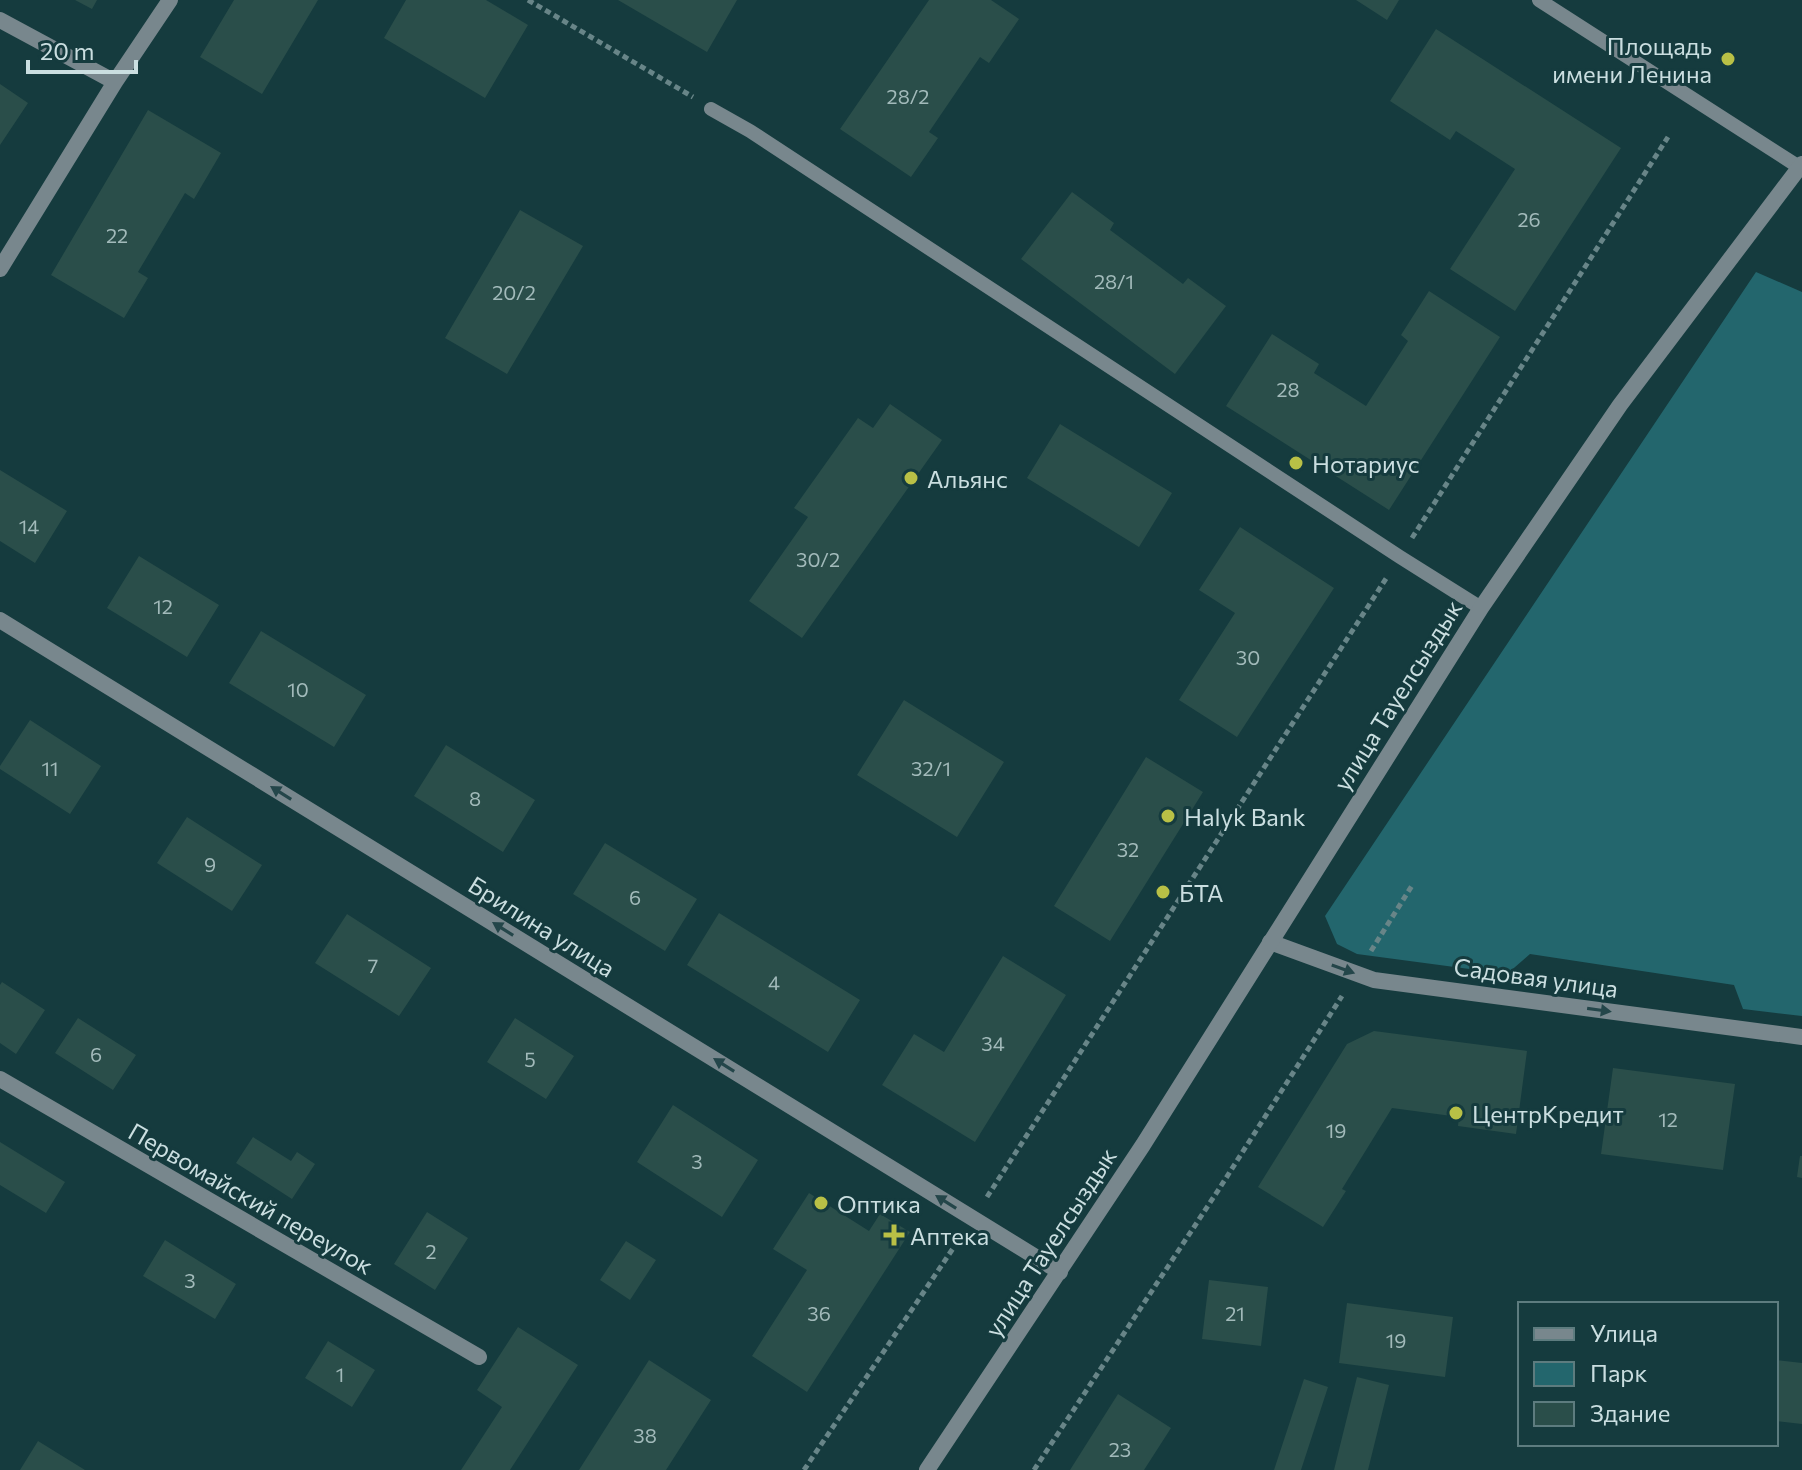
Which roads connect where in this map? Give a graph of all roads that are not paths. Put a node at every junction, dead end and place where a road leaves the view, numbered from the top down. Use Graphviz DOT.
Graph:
graph roads {
  1 [pos="170,0"];
  2 [pos="1539,0"];
  3 [pos="0,20"];
  4 [pos="115,82"];
  5 [pos="711,109"];
  6 [pos="1801,166"];
  7 [pos="0,269"];
  8 [pos="1481,608"];
  9 [pos="0,620"];
  10 [pos="1270,942"];
  11 [pos="1802,1037"];
  12 [pos="0,1079"];
  13 [pos="1060,1272"];
  14 [pos="479,1357"];
  15 [pos="927,1470"];
  1 -- 4 [label="street"];
  2 -- 6 [label="lane"];
  3 -- 4 [label="street"];
  4 -- 7 [label="street"];
  5 -- 8 [label="lane"];
  6 -- 8 [label="street, улица Тауелсыздык"];
  8 -- 10 [label="street, улица Тауелсыздык"];
  13 -- 9 [label="street, Брилина улица, one-way"];
  10 -- 11 [label="street, Садовая улица, one-way"];
  10 -- 13 [label="street, улица Тауелсыздык"];
  12 -- 14 [label="street, Первомайский переулок"];
  13 -- 15 [label="street, улица Тауелсыздык"];
}
